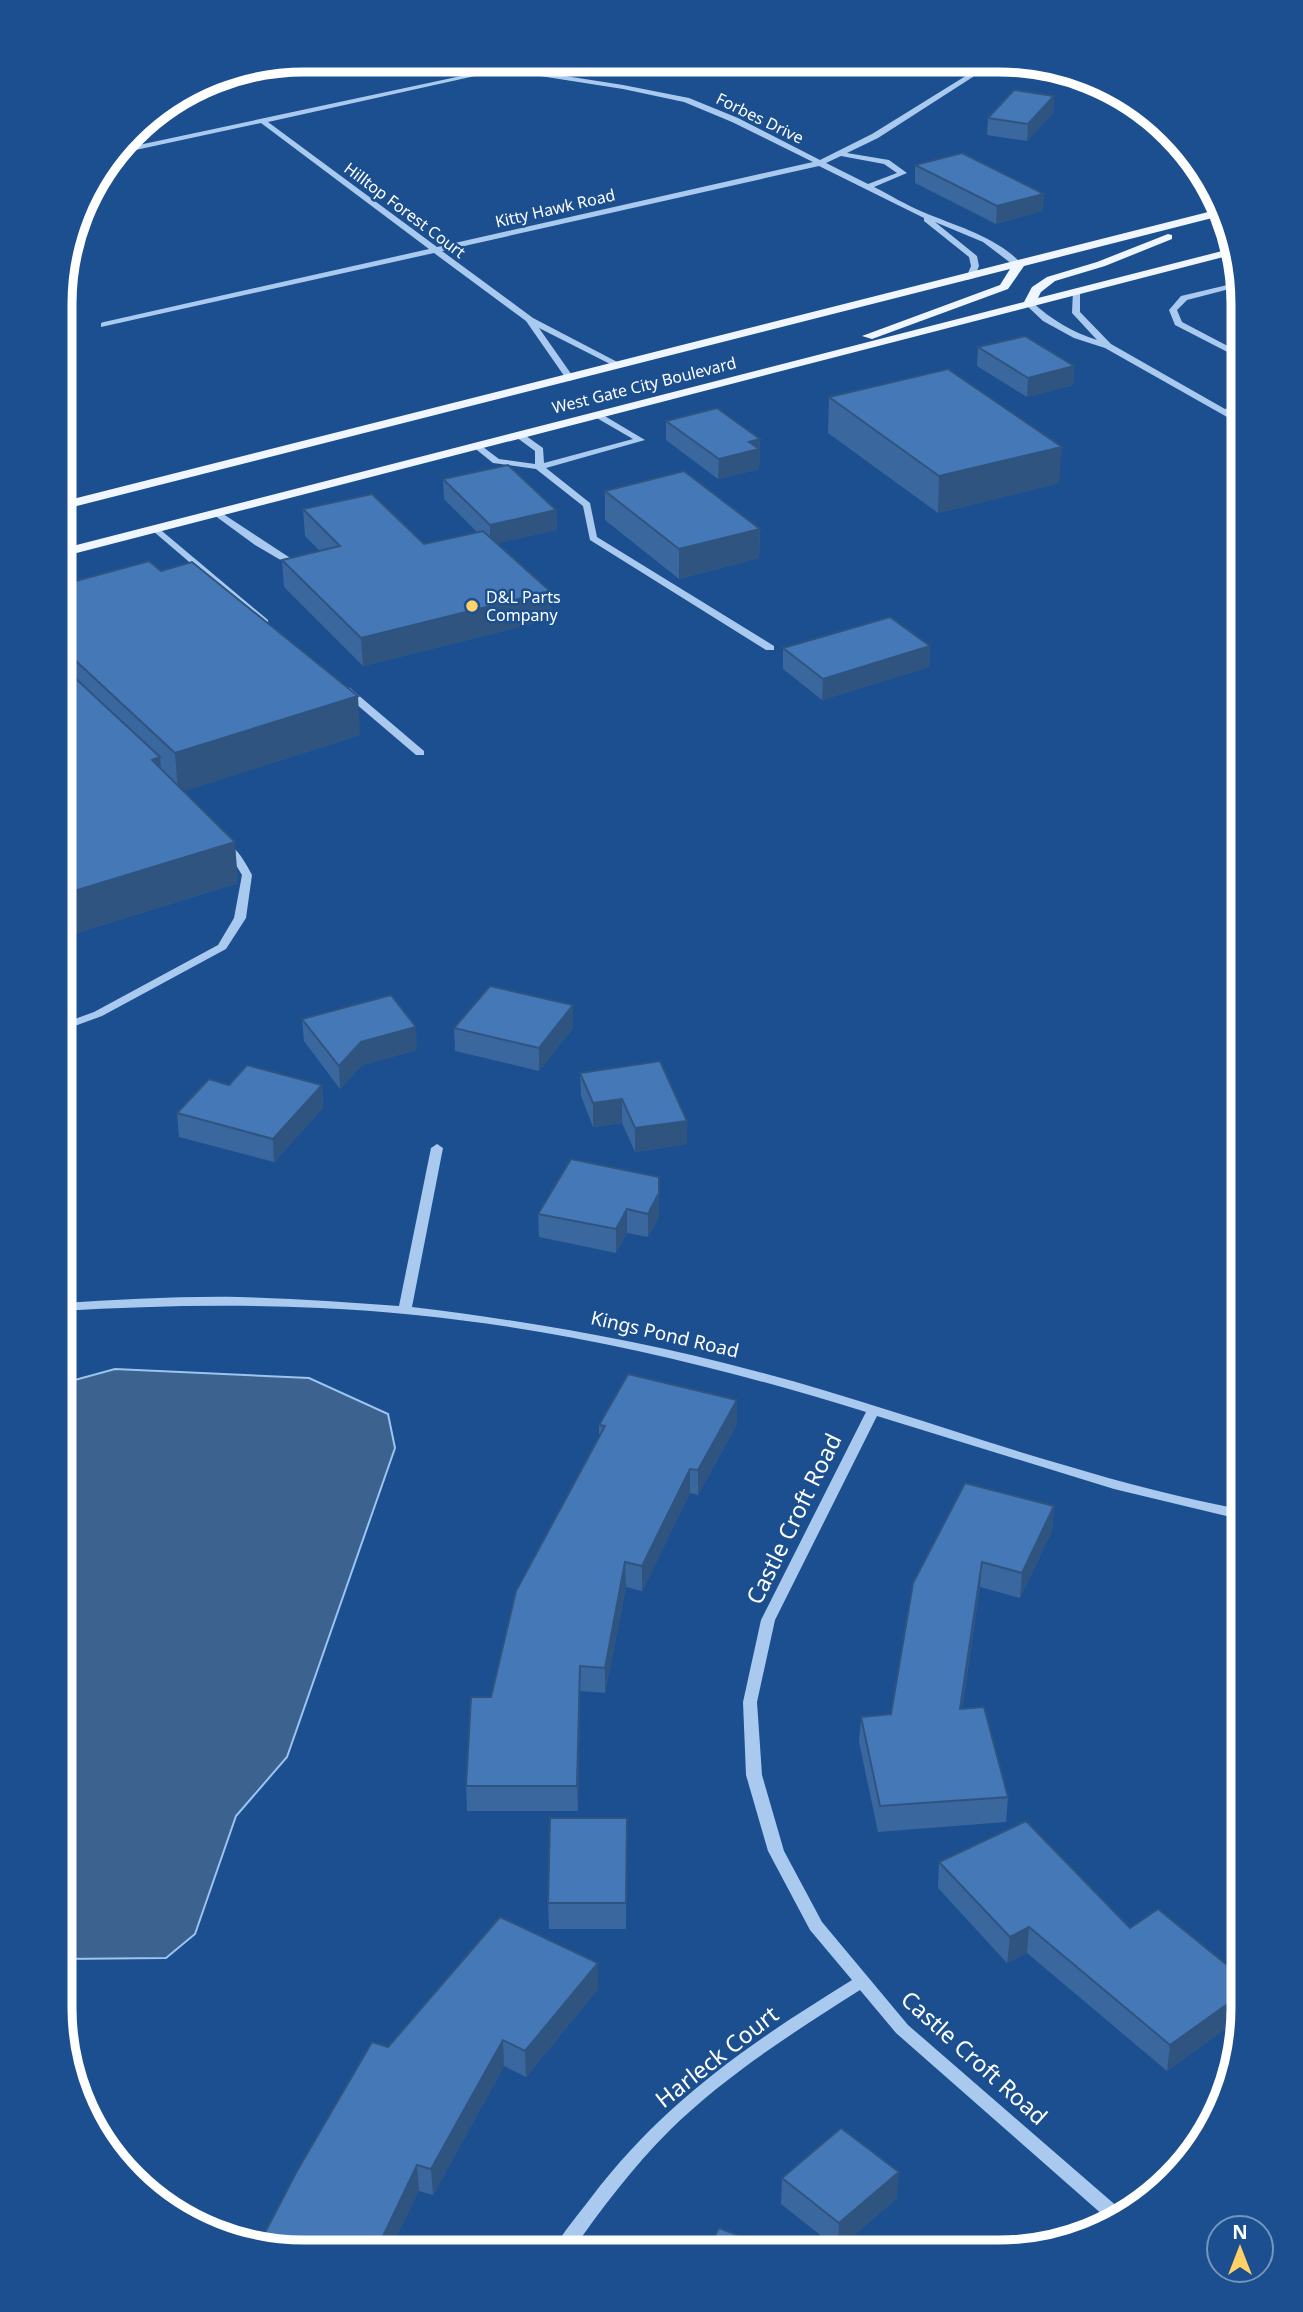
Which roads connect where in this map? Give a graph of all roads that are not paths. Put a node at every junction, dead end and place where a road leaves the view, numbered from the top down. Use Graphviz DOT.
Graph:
graph roads {
  1 [pos="491,72"];
  2 [pos="524,72"];
  3 [pos="981,72"];
  4 [pos="264,121"];
  5 [pos="131,149"];
  6 [pos="841,154"];
  7 [pos="820,163"];
  8 [pos="868,187"];
  9 [pos="921,214"];
  10 [pos="1213,215"];
  11 [pos="1214,217"];
  12 [pos="434,249"];
  13 [pos="1226,254"];
  14 [pos="1019,265"];
  15 [pos="970,278"];
  16 [pos="1231,286"];
  17 [pos="1076,292"];
  18 [pos="1029,304"];
  19 [pos="530,320"];
  20 [pos="104,325"];
  21 [pos="1108,346"];
  22 [pos="1231,351"];
  23 [pos="793,365"];
  24 [pos="621,366"];
  25 [pos="570,378"];
  26 [pos="1231,410"];
  27 [pos="1224,412"];
  28 [pos="598,415"];
  29 [pos="1231,416"];
  30 [pos="519,435"];
  31 [pos="477,446"];
  32 [pos="539,467"];
  33 [pos="72,503"];
  34 [pos="218,513"];
  35 [pos="156,529"];
  36 [pos="72,550"];
  37 [pos="310,573"];
  38 [pos="272,628"];
  39 [pos="770,648"];
  40 [pos="336,681"];
  41 [pos="421,753"];
  42 [pos="216,837"];
  43 [pos="72,1024"];
  44 [pos="437,1148"];
  45 [pos="72,1306"];
  46 [pos="405,1310"];
  47 [pos="873,1411"];
  48 [pos="1231,1512"];
  49 [pos="862,1981"];
  50 [pos="1111,2211"];
  51 [pos="570,2240"];
  1 -- 4 [label="street"];
  2 -- 7 [label="street, Forbes Drive"];
  3 -- 6 [label="street, Kitty Hawk Road"];
  4 -- 5 [label="street"];
  4 -- 12 [label="street, Hilltop Forest Court"];
  6 -- 7 [label="street, Kitty Hawk Road"];
  6 -- 8 [label="street"];
  7 -- 8 [label="street, Forbes Drive"];
  7 -- 12 [label="street, Kitty Hawk Road"];
  8 -- 9 [label="street, Forbes Drive"];
  9 -- 14 [label="street, Forbes Drive"];
  9 -- 15 [label="street, Forbes Drive"];
  10 -- 14 [label="main road, West Gate City Boulevard"];
  11 -- 18 [label="main road"];
  12 -- 19 [label="street, Hilltop Forest Court"];
  12 -- 20 [label="street, Kitty Hawk Road"];
  13 -- 17 [label="main road, West Gate City Boulevard"];
  14 -- 15 [label="main road, West Gate City Boulevard"];
  14 -- 23 [label="main road"];
  15 -- 24 [label="main road, West Gate City Boulevard"];
  16 -- 22 [label="street"];
  17 -- 18 [label="main road, West Gate City Boulevard"];
  17 -- 21 [label="street"];
  18 -- 21 [label="street"];
  18 -- 23 [label="main road, West Gate City Boulevard"];
  19 -- 24 [label="street, Hilltop Forest Court"];
  19 -- 25 [label="street, Hilltop Forest Court"];
  21 -- 27 [label="street"];
  23 -- 28 [label="main road, West Gate City Boulevard"];
  24 -- 25 [label="main road, West Gate City Boulevard"];
  25 -- 33 [label="main road, West Gate City Boulevard"];
  26 -- 27 [label="street"];
  27 -- 29 [label="street"];
  28 -- 30 [label="main road, West Gate City Boulevard"];
  28 -- 32 [label="street"];
  30 -- 31 [label="main road, West Gate City Boulevard"];
  30 -- 32 [label="street"];
  31 -- 32 [label="street"];
  31 -- 34 [label="main road, West Gate City Boulevard"];
  32 -- 39 [label="street"];
  34 -- 35 [label="main road, West Gate City Boulevard"];
  34 -- 37 [label="street"];
  35 -- 36 [label="main road, West Gate City Boulevard"];
  35 -- 38 [label="street"];
  40 -- 41 [label="street"];
  42 -- 43 [label="street"];
  44 -- 46 [label="street"];
  45 -- 46 [label="street, Kings Pond Road"];
  46 -- 47 [label="street, Kings Pond Road"];
  47 -- 48 [label="street, Kings Pond Road"];
  47 -- 49 [label="street, Castle Croft Road"];
  49 -- 50 [label="street, Castle Croft Road"];
  49 -- 51 [label="street, Harleck Court"];
}
